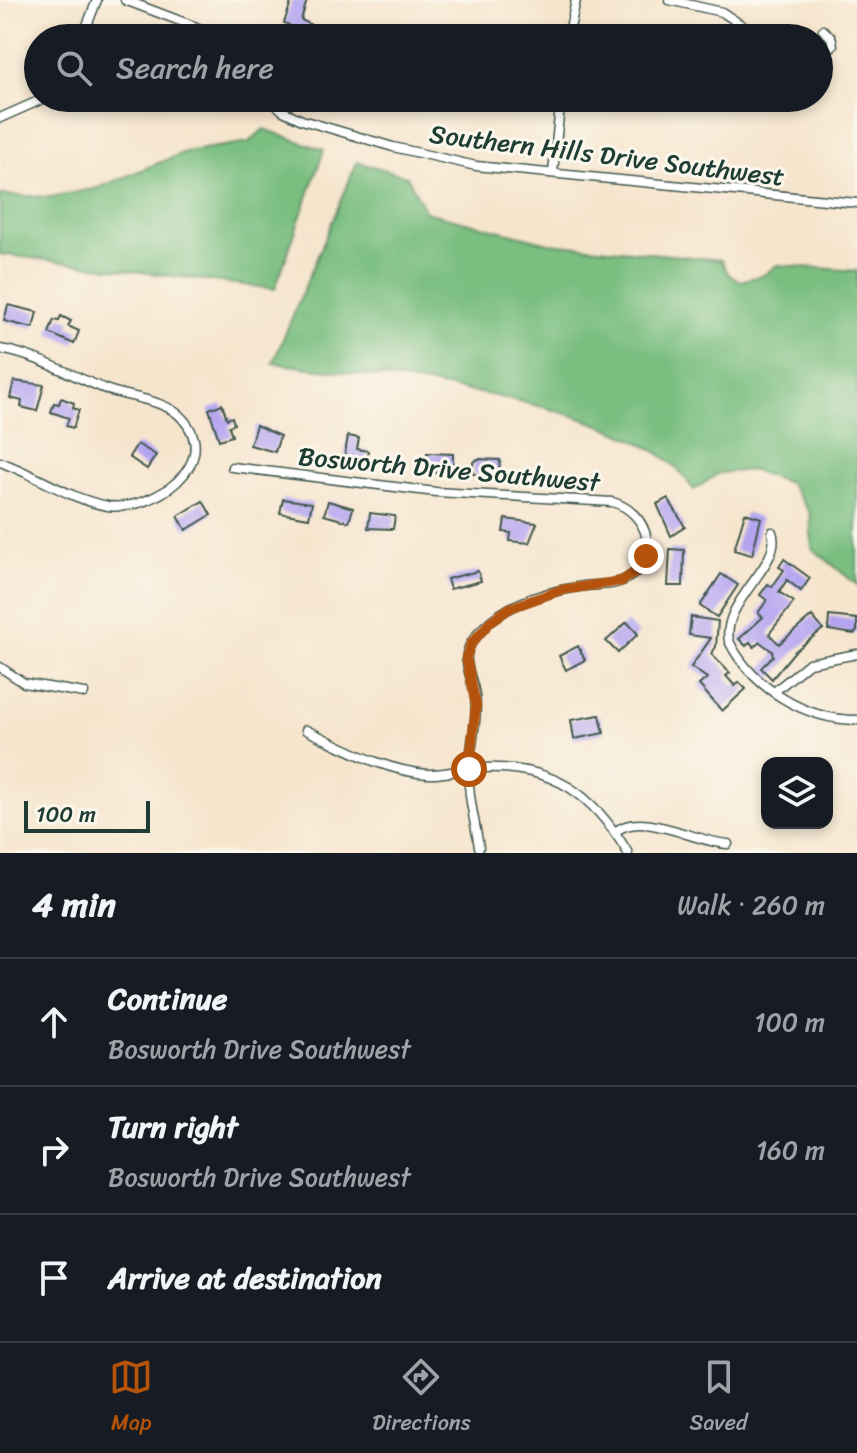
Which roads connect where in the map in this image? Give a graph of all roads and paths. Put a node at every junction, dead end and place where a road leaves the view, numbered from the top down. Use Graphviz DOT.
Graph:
graph roads {
  1 [pos="97,0"];
  2 [pos="125,0"];
  3 [pos="576,0"];
  4 [pos="669,0"];
  5 [pos="88,24"];
  6 [pos="189,24"];
  7 [pos="571,24"];
  8 [pos="740,24"];
  9 [pos="24,107"];
  10 [pos="287,112"];
  11 [pos="559,112"];
  12 [pos="0,118"];
  13 [pos="553,172"];
  14 [pos="857,203"];
  15 [pos="0,349"];
  16 [pos="0,462"];
  17 [pos="232,467"];
  18 [pos="772,532"];
  19 [pos="857,654"];
  20 [pos="0,667"];
  21 [pos="774,692"];
  22 [pos="84,693"];
  23 [pos="857,720"];
  24 [pos="306,730"];
  25 [pos="469,769"];
  26 [pos="615,832"];
  27 [pos="728,844"];
  28 [pos="479,847"];
  29 [pos="628,853"];
  1 -- 5 [label="street"];
  2 -- 6 [label="street"];
  3 -- 7 [label="street"];
  4 -- 8 [label="street"];
  9 -- 12 [label="street"];
  10 -- 13 [label="street, Southern Hills Drive Southwest"];
  11 -- 13 [label="street"];
  13 -- 14 [label="street, Southern Hills Drive Southwest"];
  15 -- 16 [label="street"];
  17 -- 25 [label="street, Bosworth Drive Southwest"];
  18 -- 21 [label="street"];
  19 -- 21 [label="street"];
  20 -- 22 [label="street"];
  21 -- 23 [label="street"];
  24 -- 25 [label="street"];
  25 -- 26 [label="street"];
  25 -- 28 [label="street, Bosworth Drive Southwest"];
  26 -- 27 [label="street"];
  26 -- 29 [label="street"];
}
